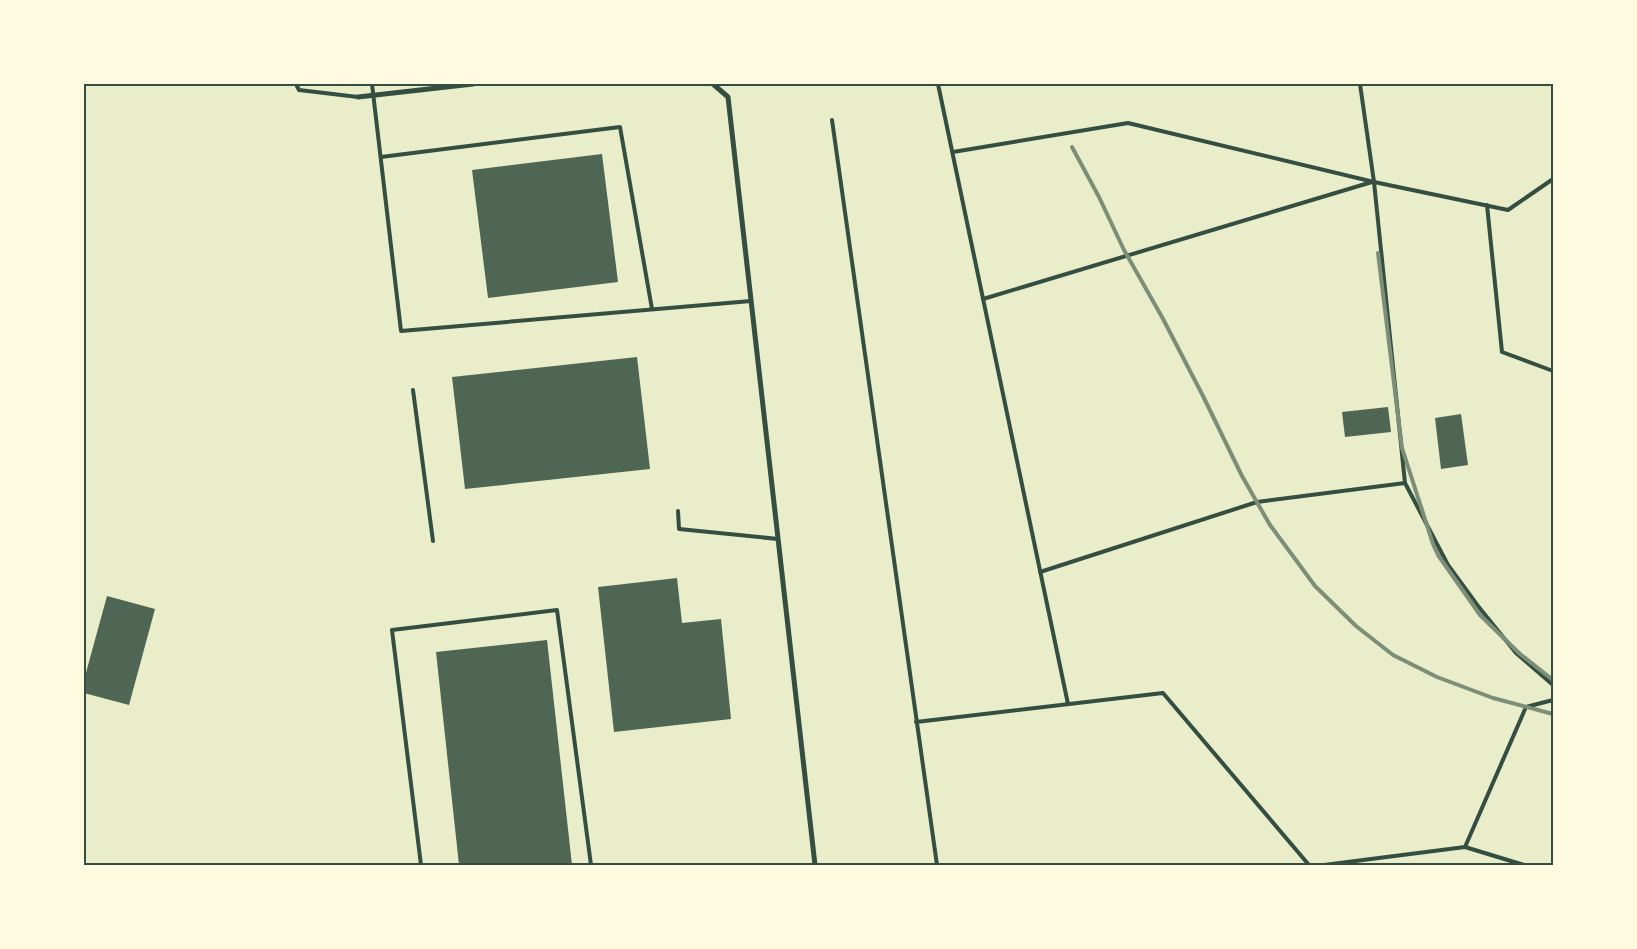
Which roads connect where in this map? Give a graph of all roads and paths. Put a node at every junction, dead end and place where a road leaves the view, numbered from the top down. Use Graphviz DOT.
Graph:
graph roads {
  1 [pos="296,84"];
  2 [pos="372,84"];
  3 [pos="473,84"];
  4 [pos="713,84"];
  5 [pos="938,84"];
  6 [pos="1360,84"];
  7 [pos="374,95"];
  8 [pos="358,97"];
  9 [pos="832,120"];
  10 [pos="952,152"];
  11 [pos="381,157"];
  12 [pos="1553,179"];
  13 [pos="1374,182"];
  14 [pos="1487,205"];
  15 [pos="983,299"];
  16 [pos="751,301"];
  17 [pos="652,309"];
  18 [pos="1553,371"];
  19 [pos="413,390"];
  20 [pos="1405,483"];
  21 [pos="678,511"];
  22 [pos="778,539"];
  23 [pos="433,541"];
  24 [pos="1040,572"];
  25 [pos="1553,685"];
  26 [pos="1553,700"];
  27 [pos="1068,704"];
  28 [pos="916,722"];
  29 [pos="1465,847"];
  30 [pos="421,865"];
  31 [pos="591,865"];
  32 [pos="814,865"];
  33 [pos="936,865"];
  34 [pos="1309,865"];
  35 [pos="1324,865"];
  36 [pos="1524,865"];
  1 -- 8 [label="lane"];
  2 -- 7 [label="lane"];
  3 -- 7 [label="street"];
  4 -- 16 [label="street"];
  5 -- 10 [label="lane"];
  6 -- 13 [label="lane"];
  7 -- 8 [label="street"];
  7 -- 11 [label="lane"];
  9 -- 28 [label="lane"];
  10 -- 13 [label="lane"];
  10 -- 15 [label="lane"];
  11 -- 17 [label="lane"];
  11 -- 17 [label="lane"];
  12 -- 14 [label="lane"];
  13 -- 14 [label="lane"];
  13 -- 15 [label="lane"];
  13 -- 20 [label="lane"];
  14 -- 18 [label="lane"];
  15 -- 24 [label="lane"];
  16 -- 17 [label="lane"];
  16 -- 22 [label="street"];
  19 -- 23 [label="lane"];
  20 -- 24 [label="lane"];
  20 -- 25 [label="lane"];
  21 -- 22 [label="lane"];
  22 -- 32 [label="street"];
  24 -- 27 [label="lane"];
  26 -- 29 [label="lane"];
  27 -- 28 [label="lane"];
  27 -- 34 [label="lane"];
  28 -- 33 [label="lane"];
  29 -- 35 [label="lane"];
  29 -- 36 [label="lane"];
  30 -- 31 [label="lane"];
}
